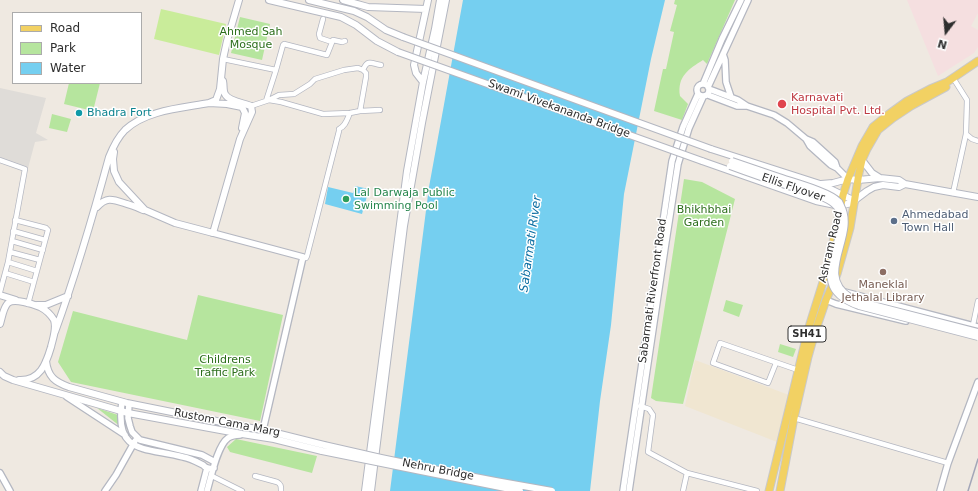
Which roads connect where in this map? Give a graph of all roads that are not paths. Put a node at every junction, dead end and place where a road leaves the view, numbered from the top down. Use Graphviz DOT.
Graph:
graph roads {
  1 [pos="239,0"];
  2 [pos="270,0"];
  3 [pos="309,0"];
  4 [pos="343,0"];
  5 [pos="428,0"];
  6 [pos="440,0"];
  7 [pos="446,0"];
  8 [pos="741,0"];
  9 [pos="748,0"];
  10 [pos="426,9"];
  11 [pos="323,19"];
  12 [pos="734,21"];
  13 [pos="345,41"];
  14 [pos="332,42"];
  15 [pos="723,54"];
  16 [pos="224,59"];
  17 [pos="978,61"];
  18 [pos="382,65"];
  19 [pos="978,66"];
  20 [pos="276,70"];
  21 [pos="363,70"];
  22 [pos="222,73"];
  23 [pos="954,80"];
  24 [pos="422,82"];
  25 [pos="705,91"];
  26 [pos="731,97"];
  27 [pos="268,101"];
  28 [pos="209,103"];
  29 [pos="251,106"];
  30 [pos="747,106"];
  31 [pos="380,110"];
  32 [pos="360,111"];
  33 [pos="350,113"];
  34 [pos="966,134"];
  35 [pos="240,139"];
  36 [pos="978,141"];
  37 [pos="116,142"];
  38 [pos="714,150"];
  39 [pos="0,160"];
  40 [pos="862,160"];
  41 [pos="717,166"];
  42 [pos="880,178"];
  43 [pos="848,179"];
  44 [pos="858,180"];
  45 [pos="820,184"];
  46 [pos="905,184"];
  47 [pos="953,192"];
  48 [pos="843,195"];
  49 [pos="978,197"];
  50 [pos="855,201"];
  51 [pos="840,206"];
  52 [pos="95,210"];
  53 [pos="145,210"];
  54 [pos="15,220"];
  55 [pos="13,231"];
  56 [pos="213,233"];
  57 [pos="45,240"];
  58 [pos="12,241"];
  59 [pos="43,250"];
  60 [pos="10,252"];
  61 [pos="302,257"];
  62 [pos="40,260"];
  63 [pos="8,262"];
  64 [pos="38,271"];
  65 [pos="5,273"];
  66 [pos="34,282"];
  67 [pos="831,290"];
  68 [pos="0,292"];
  69 [pos="0,296"];
  70 [pos="68,296"];
  71 [pos="826,300"];
  72 [pos="978,301"];
  73 [pos="25,303"];
  74 [pos="4,309"];
  75 [pos="0,324"];
  76 [pos="976,326"];
  77 [pos="55,332"];
  78 [pos="978,332"];
  79 [pos="978,338"];
  80 [pos="46,361"];
  81 [pos="776,363"];
  82 [pos="798,370"];
  83 [pos="0,372"];
  84 [pos="0,380"];
  85 [pos="13,380"];
  86 [pos="978,382"];
  87 [pos="65,395"];
  88 [pos="125,403"];
  89 [pos="639,406"];
  90 [pos="121,411"];
  91 [pos="128,413"];
  92 [pos="794,418"];
  93 [pos="263,430"];
  94 [pos="242,434"];
  95 [pos="125,436"];
  96 [pos="137,438"];
  97 [pos="133,444"];
  98 [pos="323,448"];
  99 [pos="948,463"];
  100 [pos="215,465"];
  101 [pos="207,468"];
  102 [pos="0,473"];
  103 [pos="686,473"];
  104 [pos="212,476"];
  105 [pos="255,476"];
  106 [pos="239,490"];
  107 [pos="10,491"];
  108 [pos="105,491"];
  109 [pos="201,491"];
  110 [pos="208,491"];
  111 [pos="281,491"];
  112 [pos="365,491"];
  113 [pos="371,491"];
  114 [pos="520,491"];
  115 [pos="552,491"];
  116 [pos="623,491"];
  117 [pos="629,491"];
  118 [pos="682,491"];
  119 [pos="757,491"];
  120 [pos="769,491"];
  121 [pos="780,491"];
  122 [pos="940,491"];
  1 -- 16 [label="main road"];
  2 -- 41 [label="main road, Swami Vivekananda Bridge, bridge"];
  3 -- 38 [label="main road, Swami Vivekananda Bridge, bridge"];
  4 -- 10 [label="main road"];
  5 -- 10 [label="main road"];
  6 -- 24 [label="main road"];
  7 -- 113 [label="main road"];
  8 -- 12 [label="street"];
  9 -- 12 [label="street"];
  10 -- 24 [label="main road"];
  11 -- 14 [label="street"];
  12 -- 15 [label="street"];
  12 -- 25 [label="street"];
  13 -- 14 [label="street"];
  14 -- 20 [label="street"];
  15 -- 25 [label="street"];
  15 -- 26 [label="street"];
  16 -- 20 [label="street"];
  16 -- 22 [label="main road"];
  17 -- 23 [label="main road, Ashram Road / SH41"];
  18 -- 21 [label="street"];
  19 -- 23 [label="main road, Ashram Road"];
  20 -- 27 [label="street"];
  21 -- 27 [label="street"];
  21 -- 32 [label="street"];
  22 -- 28 [label="main road"];
  22 -- 29 [label="main road"];
  23 -- 34 [label="street"];
  23 -- 40 [label="main road, Ashram Road"];
  23 -- 43 [label="main road, Ashram Road / SH41"];
  24 -- 112 [label="main road"];
  25 -- 26 [label="street"];
  25 -- 30 [label="street"];
  25 -- 89 [label="street, Sabarmati Riverfront Road"];
  26 -- 30 [label="street"];
  27 -- 29 [label="street"];
  27 -- 33 [label="street"];
  28 -- 35 [label="main road"];
  28 -- 37 [label="main road"];
  29 -- 35 [label="main road"];
  30 -- 43 [label="street"];
  31 -- 32 [label="street"];
  32 -- 33 [label="street"];
  33 -- 61 [label="street"];
  34 -- 36 [label="street"];
  34 -- 47 [label="street"];
  35 -- 56 [label="main road"];
  37 -- 52 [label="main road"];
  37 -- 53 [label="main road"];
  38 -- 45 [label="main road"];
  38 -- 78 [label="main road, Ellis Flyover, bridge"];
  39 -- 54 [label="street"];
  40 -- 42 [label="main road"];
  40 -- 44 [label="main road, Ashram Road"];
  41 -- 51 [label="main road"];
  41 -- 79 [label="main road, Ellis Flyover, bridge"];
  42 -- 44 [label="main road"];
  42 -- 46 [label="main road"];
  43 -- 44 [label="main road"];
  43 -- 45 [label="main road"];
  43 -- 48 [label="main road, Ashram Road / SH41"];
  44 -- 50 [label="main road, Ashram Road"];
  45 -- 48 [label="main road"];
  46 -- 47 [label="main road"];
  46 -- 50 [label="main road"];
  47 -- 49 [label="main road"];
  48 -- 50 [label="main road"];
  48 -- 51 [label="main road, Ashram Road / SH41"];
  50 -- 51 [label="main road"];
  50 -- 67 [label="main road, Ashram Road"];
  51 -- 82 [label="main road, Ashram Road / SH41"];
  52 -- 53 [label="main road"];
  52 -- 70 [label="main road"];
  53 -- 56 [label="main road"];
  54 -- 55 [label="street"];
  54 -- 57 [label="street"];
  55 -- 57 [label="street"];
  55 -- 58 [label="street"];
  56 -- 61 [label="street"];
  57 -- 59 [label="street"];
  58 -- 59 [label="street"];
  58 -- 60 [label="street"];
  59 -- 62 [label="street"];
  60 -- 62 [label="street"];
  60 -- 63 [label="street"];
  61 -- 93 [label="street"];
  62 -- 64 [label="street"];
  63 -- 64 [label="street"];
  63 -- 65 [label="street"];
  64 -- 66 [label="street"];
  65 -- 66 [label="street"];
  65 -- 68 [label="street"];
  66 -- 73 [label="street"];
  67 -- 71 [label="main road, Ashram Road"];
  67 -- 76 [label="street"];
  69 -- 73 [label="main road"];
  69 -- 74 [label="main road"];
  70 -- 73 [label="main road"];
  70 -- 77 [label="main road"];
  71 -- 79 [label="street"];
  71 -- 92 [label="main road, Ashram Road"];
  72 -- 76 [label="street"];
  73 -- 74 [label="main road"];
  73 -- 77 [label="main road"];
  74 -- 75 [label="main road"];
  77 -- 80 [label="main road"];
  80 -- 85 [label="main road"];
  80 -- 88 [label="main road, Rustom Cama Marg"];
  81 -- 81 [label="street"];
  81 -- 82 [label="street"];
  82 -- 120 [label="main road, Ashram Road / SH41"];
  83 -- 85 [label="main road, Rustom Cama Marg"];
  84 -- 85 [label="main road"];
  85 -- 87 [label="main road, Rustom Cama Marg"];
  86 -- 99 [label="street"];
  87 -- 90 [label="main road, Rustom Cama Marg"];
  87 -- 95 [label="street"];
  88 -- 90 [label="street"];
  88 -- 91 [label="street"];
  88 -- 93 [label="main road, Rustom Cama Marg"];
  89 -- 103 [label="street"];
  89 -- 116 [label="street, Sabarmati Riverfront Road"];
  89 -- 117 [label="street, Sabarmati Riverfront Road"];
  90 -- 91 [label="main road, Rustom Cama Marg"];
  90 -- 95 [label="street"];
  91 -- 94 [label="main road, Rustom Cama Marg"];
  91 -- 96 [label="street"];
  92 -- 99 [label="street"];
  92 -- 121 [label="main road, Ashram Road"];
  93 -- 98 [label="main road, Rustom Cama Marg"];
  94 -- 98 [label="main road, Rustom Cama Marg"];
  94 -- 100 [label="street"];
  95 -- 97 [label="street"];
  96 -- 97 [label="street"];
  96 -- 100 [label="street"];
  97 -- 101 [label="street"];
  97 -- 108 [label="street"];
  98 -- 114 [label="main road, Nehru Bridge, bridge"];
  98 -- 115 [label="main road, Nehru Bridge, bridge"];
  99 -- 122 [label="street"];
  100 -- 101 [label="street"];
  100 -- 104 [label="street"];
  101 -- 109 [label="street"];
  102 -- 107 [label="street"];
  103 -- 118 [label="street"];
  103 -- 119 [label="street"];
  104 -- 106 [label="street"];
  104 -- 110 [label="street"];
  105 -- 111 [label="street"];
}
